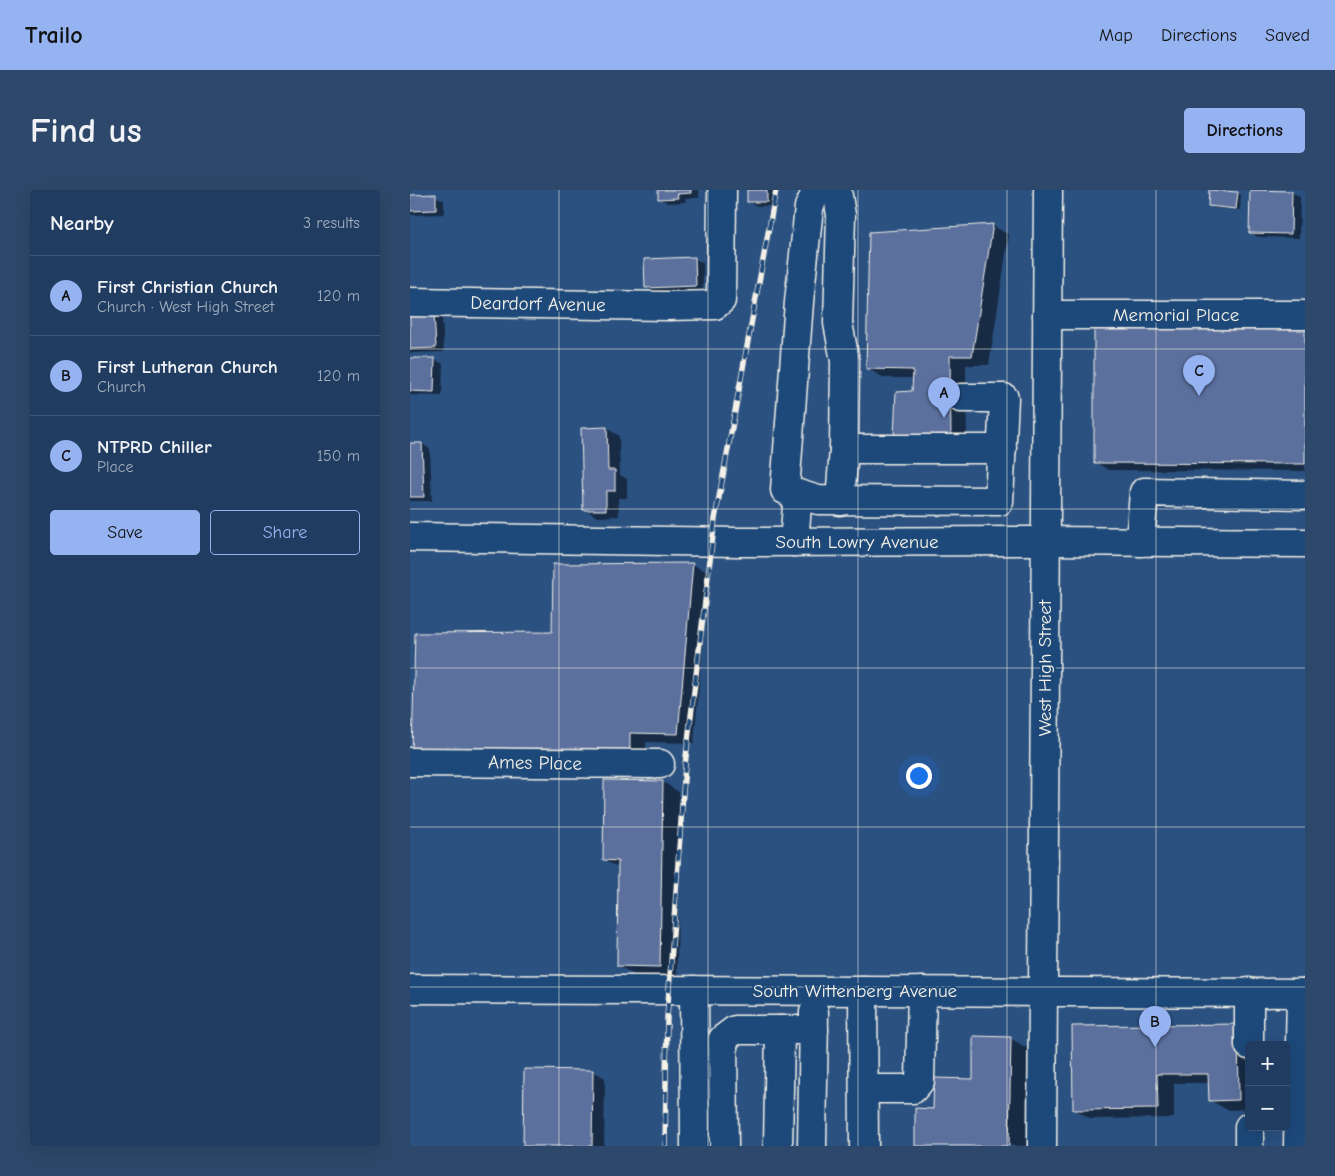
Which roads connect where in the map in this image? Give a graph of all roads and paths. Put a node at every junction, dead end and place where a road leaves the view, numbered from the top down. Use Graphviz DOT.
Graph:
graph roads {
  1 [pos="722,190"];
  2 [pos="817,190"];
  3 [pos="837,190"];
  4 [pos="1048,190"];
  5 [pos="410,302"];
  6 [pos="1047,315"];
  7 [pos="1305,315"];
  8 [pos="961,398"];
  9 [pos="844,449"];
  10 [pos="1002,449"];
  11 [pos="798,494"];
  12 [pos="1305,495"];
  13 [pos="840,501"];
  14 [pos="410,537"];
  15 [pos="1045,541"];
  16 [pos="794,542"];
  17 [pos="1140,542"];
  18 [pos="1305,543"];
  19 [pos="410,762"];
  20 [pos="660,764"];
  21 [pos="410,989"];
  22 [pos="694,990"];
  23 [pos="814,990"];
  24 [pos="863,991"];
  25 [pos="922,991"];
  26 [pos="1043,991"];
  27 [pos="1249,992"];
  28 [pos="1303,993"];
  29 [pos="780,1030"];
  30 [pos="814,1030"];
  31 [pos="1303,1039"];
  32 [pos="1249,1041"];
  33 [pos="865,1089"];
  34 [pos="1249,1131"];
  35 [pos="695,1146"];
  36 [pos="724,1146"];
  37 [pos="778,1146"];
  38 [pos="812,1146"];
  39 [pos="864,1146"];
  40 [pos="1042,1146"];
  41 [pos="1249,1146"];
  42 [pos="1298,1146"];
  1 -- 5 [label="street, Deardorf Avenue"];
  2 -- 11 [label="street"];
  3 -- 9 [label="street"];
  4 -- 6 [label="street, West High Street"];
  6 -- 7 [label="street, Memorial Place"];
  6 -- 15 [label="street, West High Street"];
  8 -- 10 [label="street"];
  9 -- 10 [label="street"];
  9 -- 13 [label="street"];
  10 -- 13 [label="street"];
  11 -- 13 [label="street"];
  11 -- 16 [label="street"];
  12 -- 17 [label="street"];
  14 -- 16 [label="street, South Lowry Avenue"];
  15 -- 16 [label="street, South Lowry Avenue"];
  15 -- 17 [label="street, South Lowry Avenue"];
  15 -- 26 [label="street, West High Street"];
  17 -- 18 [label="street, South Lowry Avenue"];
  19 -- 20 [label="street, Ames Place"];
  21 -- 22 [label="street, South Wittenberg Avenue"];
  22 -- 23 [label="street, South Wittenberg Avenue"];
  22 -- 35 [label="street"];
  23 -- 24 [label="street, South Wittenberg Avenue"];
  23 -- 30 [label="street"];
  24 -- 25 [label="street, South Wittenberg Avenue"];
  24 -- 33 [label="street"];
  25 -- 26 [label="street, South Wittenberg Avenue"];
  25 -- 33 [label="street"];
  26 -- 27 [label="street, South Wittenberg Avenue"];
  26 -- 40 [label="street, West High Street"];
  27 -- 28 [label="street, South Wittenberg Avenue"];
  27 -- 32 [label="street"];
  28 -- 31 [label="street"];
  29 -- 30 [label="street"];
  29 -- 36 [label="street"];
  29 -- 37 [label="street"];
  30 -- 38 [label="street"];
  31 -- 42 [label="street"];
  33 -- 39 [label="street"];
  34 -- 41 [label="street"];
}
